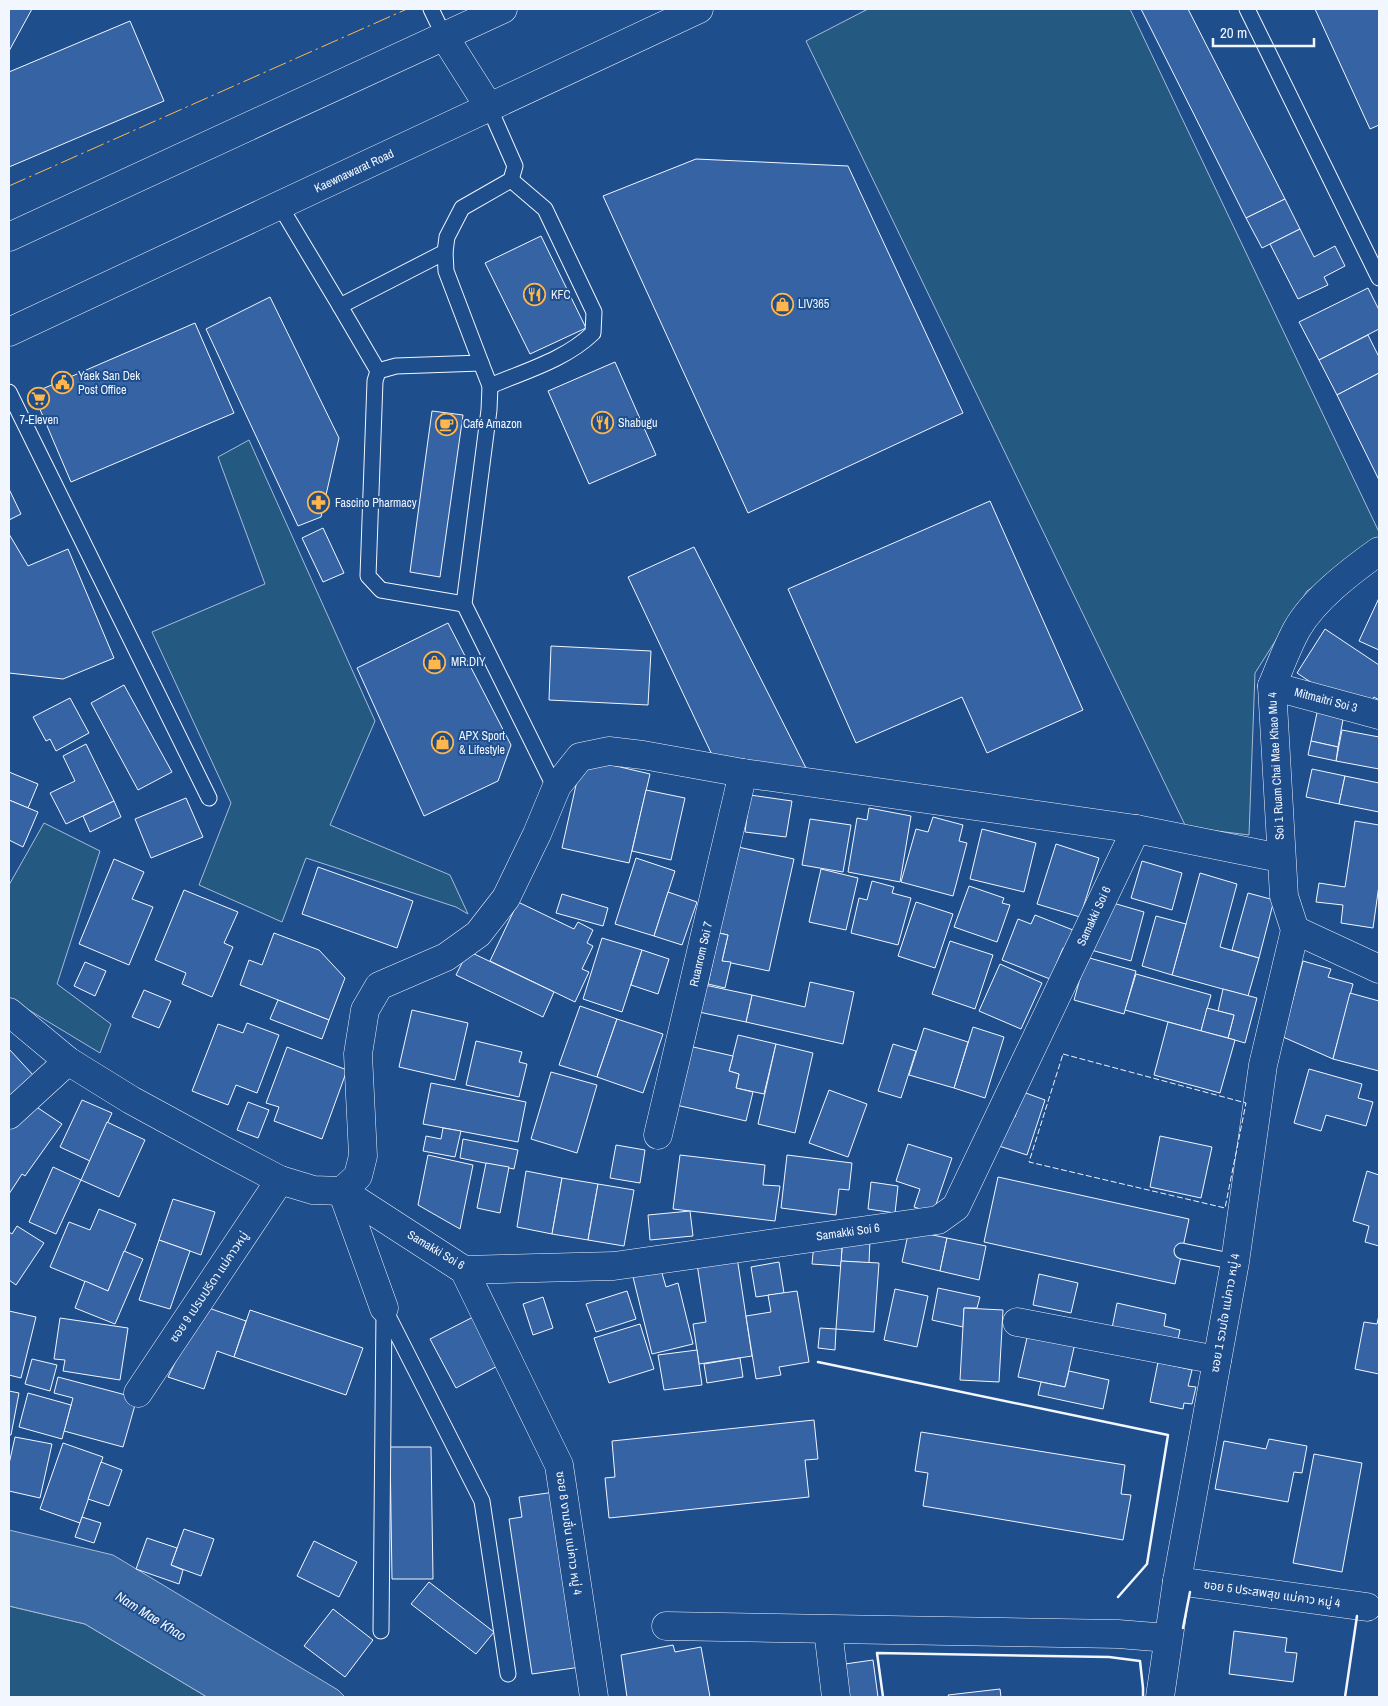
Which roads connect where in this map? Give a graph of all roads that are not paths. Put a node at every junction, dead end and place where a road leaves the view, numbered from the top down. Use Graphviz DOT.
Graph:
graph roads {
  1 [pos="431,9"];
  2 [pos="503,9"];
  3 [pos="699,9"];
  4 [pos="1247,9"];
  5 [pos="444,36"];
  6 [pos="489,107"];
  7 [pos="511,180"];
  8 [pos="280,206"];
  9 [pos="9,237"];
  10 [pos="445,252"];
  11 [pos="1379,278"];
  12 [pos="340,306"];
  13 [pos="9,332"];
  14 [pos="481,362"];
  15 [pos="378,370"];
  16 [pos="490,386"];
  17 [pos="9,392"];
  18 [pos="1379,552"];
  19 [pos="464,604"];
  20 [pos="1272,686"];
  21 [pos="1379,715"];
  22 [pos="743,773"];
  23 [pos="557,786"];
  24 [pos="209,798"];
  25 [pos="1136,829"];
  26 [pos="1280,858"];
  27 [pos="1294,930"];
  28 [pos="1379,969"];
  29 [pos="9,1012"];
  30 [pos="68,1061"];
  31 [pos="9,1114"];
  32 [pos="658,1135"];
  33 [pos="280,1180"];
  34 [pos="342,1191"];
  35 [pos="1182,1251"];
  36 [pos="1235,1262"];
  37 [pos="464,1270"];
  38 [pos="384,1308"];
  39 [pos="1017,1322"];
  40 [pos="1217,1360"];
  41 [pos="138,1393"];
  42 [pos="1177,1580"];
  43 [pos="1367,1607"];
  44 [pos="666,1626"];
  45 [pos="828,1630"];
  46 [pos="381,1631"];
  47 [pos="1168,1638"];
  48 [pos="508,1674"];
  49 [pos="594,1697"];
  50 [pos="836,1697"];
  51 [pos="1160,1697"];
  1 -- 5 [label="lane"];
  2 -- 5 [label="street"];
  3 -- 6 [label="street, Kaewnawarat Road"];
  4 -- 11 [label="lane"];
  5 -- 6 [label="street"];
  5 -- 9 [label="street"];
  6 -- 7 [label="lane"];
  6 -- 8 [label="street, Kaewnawarat Road"];
  7 -- 10 [label="lane"];
  7 -- 16 [label="lane"];
  8 -- 12 [label="lane"];
  8 -- 13 [label="street, Kaewnawarat Road"];
  10 -- 12 [label="lane"];
  10 -- 14 [label="lane"];
  12 -- 15 [label="lane"];
  14 -- 15 [label="lane"];
  14 -- 16 [label="lane"];
  15 -- 19 [label="lane"];
  16 -- 19 [label="lane"];
  17 -- 24 [label="lane"];
  18 -- 20 [label="street, Soi 1 Ruam Chai Mae Khao Mu 4"];
  19 -- 23 [label="lane"];
  20 -- 21 [label="street, Mitmaitri Soi 3"];
  20 -- 26 [label="street, Soi 1 Ruam Chai Mae Khao Mu 4"];
  22 -- 23 [label="street"];
  22 -- 25 [label="street"];
  22 -- 32 [label="street, Ruanrom Soi 7"];
  23 -- 34 [label="street"];
  25 -- 26 [label="street"];
  25 -- 37 [label="street, Samakki Soi 6"];
  26 -- 27 [label="street, Soi 1 Ruam Chai Mae Khao Mu 4"];
  27 -- 28 [label="street"];
  27 -- 36 [label="street, ซอย 1 รวมใจ แม่คาว หมู่ 4"];
  29 -- 30 [label="street"];
  30 -- 31 [label="street"];
  30 -- 33 [label="street"];
  33 -- 34 [label="street"];
  33 -- 41 [label="street, ซอย 9 เปรมปรีดา แม่คาวหมู่"];
  34 -- 37 [label="street, Samakki Soi 6"];
  34 -- 38 [label="street"];
  35 -- 36 [label="lane"];
  36 -- 40 [label="street, ซอย 1 รวมใจ แม่คาว หมู่ 4"];
  37 -- 49 [label="street, ซอย 8 งามชื่น แม่คาว หมู่ 4"];
  38 -- 46 [label="lane"];
  38 -- 48 [label="lane"];
  39 -- 40 [label="street"];
  40 -- 42 [label="street, ซอย 1 รวมใจ แม่คาว หมู่ 4"];
  42 -- 43 [label="street, ซอย 5 ประสพสุข แม่คาว หมู่ 4"];
  42 -- 47 [label="street, ซอย 1 รวมใจ แม่คาว หมู่ 4"];
  44 -- 45 [label="street"];
  45 -- 47 [label="street"];
  45 -- 50 [label="street"];
  47 -- 51 [label="street, ซอย 1 รวมใจ แม่คาว หมู่ 4"];
}
